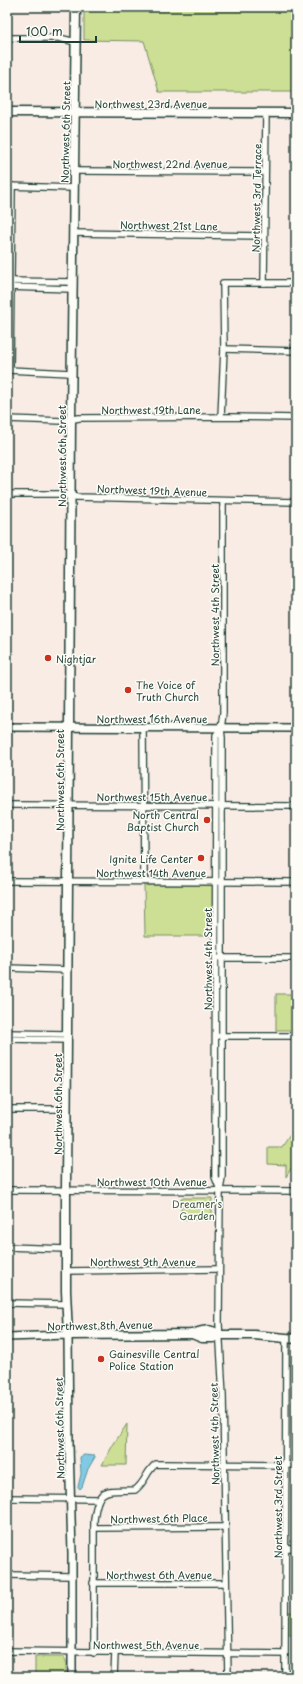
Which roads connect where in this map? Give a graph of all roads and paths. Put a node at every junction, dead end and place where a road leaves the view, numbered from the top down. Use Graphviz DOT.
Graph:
graph roads {
  1 [pos="76,7"];
  2 [pos="7,38"];
  3 [pos="76,42"];
  4 [pos="7,112"];
  5 [pos="75,112"];
  6 [pos="266,112"];
  7 [pos="296,113"];
  8 [pos="74,171"];
  9 [pos="265,172"];
  10 [pos="9,186"];
  11 [pos="74,188"];
  12 [pos="73,233"];
  13 [pos="264,236"];
  14 [pos="264,283"];
  15 [pos="296,283"];
  16 [pos="9,284"];
  17 [pos="72,285"];
  18 [pos="224,349"];
  19 [pos="296,351"];
  20 [pos="8,370"];
  21 [pos="71,373"];
  22 [pos="221,417"];
  23 [pos="7,418"];
  24 [pos="296,418"];
  25 [pos="71,419"];
  26 [pos="7,494"];
  27 [pos="70,496"];
  28 [pos="224,501"];
  29 [pos="296,502"];
  30 [pos="7,727"];
  31 [pos="69,728"];
  32 [pos="143,728"];
  33 [pos="296,728"];
  34 [pos="220,729"];
  35 [pos="7,805"];
  36 [pos="69,805"];
  37 [pos="143,806"];
  38 [pos="215,806"];
  39 [pos="223,806"];
  40 [pos="296,806"];
  41 [pos="7,881"];
  42 [pos="68,881"];
  43 [pos="144,881"];
  44 [pos="219,881"];
  45 [pos="296,882"];
  46 [pos="219,958"];
  47 [pos="296,958"];
  48 [pos="7,968"];
  49 [pos="68,970"];
  50 [pos="7,1033"];
  51 [pos="216,1036"];
  52 [pos="222,1036"];
  53 [pos="296,1036"];
  54 [pos="67,1037"];
  55 [pos="7,1039"];
  56 [pos="7,1110"];
  57 [pos="67,1110"];
  58 [pos="215,1111"];
  59 [pos="222,1111"];
  60 [pos="222,1149"];
  61 [pos="215,1151"];
  62 [pos="7,1190"];
  63 [pos="66,1190"];
  64 [pos="220,1190"];
  65 [pos="296,1192"];
  66 [pos="7,1247"];
  67 [pos="66,1249"];
  68 [pos="219,1269"];
  69 [pos="66,1271"];
  70 [pos="7,1303"];
  71 [pos="66,1304"];
  72 [pos="68,1335"];
  73 [pos="220,1335"];
  74 [pos="7,1337"];
  75 [pos="286,1337"];
  76 [pos="296,1339"];
  77 [pos="223,1464"];
  78 [pos="286,1465"];
  79 [pos="296,1465"];
  80 [pos="7,1498"];
  81 [pos="71,1498"];
  82 [pos="98,1499"];
  83 [pos="224,1527"];
  84 [pos="94,1528"];
  85 [pos="285,1548"];
  86 [pos="296,1548"];
  87 [pos="7,1575"];
  88 [pos="72,1576"];
  89 [pos="93,1583"];
  90 [pos="226,1583"];
  91 [pos="7,1651"];
  92 [pos="72,1652"];
  93 [pos="94,1653"];
  94 [pos="115,1653"];
  95 [pos="228,1654"];
  96 [pos="285,1654"];
  97 [pos="72,1677"];
  98 [pos="114,1677"];
  99 [pos="228,1677"];
  100 [pos="285,1677"];
  1 -- 3 [label="main road, Northwest 6th Street"];
  2 -- 3 [label="street"];
  3 -- 5 [label="main road, Northwest 6th Street"];
  4 -- 5 [label="main road, Northwest 23rd Avenue"];
  5 -- 6 [label="main road, Northwest 23rd Avenue"];
  5 -- 8 [label="main road, Northwest 6th Street"];
  6 -- 7 [label="main road, Northwest 23rd Avenue"];
  6 -- 9 [label="street, Northwest 3rd Terrace"];
  8 -- 9 [label="street, Northwest 22nd Avenue"];
  8 -- 11 [label="main road, Northwest 6th Street"];
  9 -- 13 [label="street, Northwest 3rd Terrace"];
  10 -- 11 [label="street"];
  10 -- 16 [label="street"];
  11 -- 12 [label="main road, Northwest 6th Street"];
  12 -- 13 [label="street, Northwest 21st Lane"];
  12 -- 17 [label="main road, Northwest 6th Street"];
  13 -- 14 [label="street, Northwest 3rd Terrace"];
  14 -- 15 [label="street"];
  14 -- 18 [label="street"];
  16 -- 17 [label="street"];
  16 -- 20 [label="street"];
  17 -- 21 [label="main road, Northwest 6th Street"];
  18 -- 19 [label="street"];
  18 -- 22 [label="street"];
  20 -- 21 [label="street"];
  21 -- 25 [label="main road, Northwest 6th Street"];
  22 -- 24 [label="street, Northwest 19th Lane"];
  22 -- 25 [label="street, Northwest 19th Lane"];
  23 -- 25 [label="street, Northwest 19th Lane"];
  25 -- 27 [label="main road, Northwest 6th Street"];
  26 -- 27 [label="street, Northwest 19th Avenue"];
  27 -- 28 [label="street, Northwest 19th Avenue"];
  27 -- 31 [label="main road, Northwest 6th Street"];
  28 -- 29 [label="street, Northwest 19th Avenue"];
  28 -- 34 [label="street, Northwest 4th Street"];
  30 -- 31 [label="street, Northwest 16th Avenue"];
  31 -- 32 [label="street, Northwest 16th Avenue"];
  31 -- 36 [label="main road, Northwest 6th Street"];
  32 -- 34 [label="street, Northwest 16th Avenue"];
  32 -- 37 [label="street"];
  33 -- 34 [label="street, Northwest 16th Avenue"];
  34 -- 38 [label="street, Northwest 4th Street"];
  34 -- 39 [label="street, Northwest 4th Street"];
  35 -- 36 [label="street, Northwest 15th Avenue"];
  36 -- 37 [label="street, Northwest 15th Avenue"];
  36 -- 42 [label="main road, Northwest 6th Street"];
  37 -- 38 [label="street, Northwest 15th Avenue"];
  37 -- 43 [label="street"];
  38 -- 39 [label="street, Northwest 15th Avenue"];
  38 -- 44 [label="street, Northwest 4th Street"];
  39 -- 40 [label="street, Northwest 15th Avenue"];
  39 -- 44 [label="street, Northwest 4th Street"];
  41 -- 42 [label="street, Northwest 14th Avenue"];
  42 -- 43 [label="street, Northwest 14th Avenue"];
  42 -- 49 [label="main road, Northwest 6th Street"];
  43 -- 44 [label="street, Northwest 14th Avenue"];
  44 -- 45 [label="street, Northwest 14th Avenue"];
  44 -- 46 [label="street, Northwest 4th Street"];
  46 -- 47 [label="street"];
  46 -- 51 [label="street, Northwest 4th Street"];
  46 -- 52 [label="street, Northwest 4th Street"];
  48 -- 49 [label="street"];
  49 -- 54 [label="main road, Northwest 6th Street"];
  50 -- 54 [label="street"];
  51 -- 52 [label="street"];
  51 -- 58 [label="street, Northwest 4th Street"];
  52 -- 53 [label="street"];
  52 -- 59 [label="street, Northwest 4th Street"];
  54 -- 55 [label="street"];
  54 -- 57 [label="main road, Northwest 6th Street"];
  56 -- 57 [label="street"];
  57 -- 63 [label="main road, Northwest 6th Street"];
  58 -- 59 [label="street"];
  58 -- 61 [label="street, Northwest 4th Street"];
  59 -- 60 [label="street, Northwest 4th Street"];
  60 -- 61 [label="street"];
  60 -- 64 [label="street, Northwest 4th Street"];
  61 -- 64 [label="street, Northwest 4th Street"];
  62 -- 63 [label="street, Northwest 10th Avenue"];
  63 -- 64 [label="street, Northwest 10th Avenue"];
  63 -- 67 [label="main road, Northwest 6th Street"];
  64 -- 65 [label="street, Northwest 10th Avenue"];
  64 -- 68 [label="street, Northwest 4th Street"];
  66 -- 67 [label="street"];
  67 -- 69 [label="main road, Northwest 6th Street"];
  68 -- 69 [label="street, Northwest 9th Avenue"];
  68 -- 73 [label="street, Northwest 4th Street"];
  69 -- 71 [label="main road, Northwest 6th Street"];
  70 -- 71 [label="street"];
  71 -- 72 [label="main road, Northwest 6th Street"];
  72 -- 73 [label="main road, Northwest 8th Avenue"];
  72 -- 74 [label="street, Northwest 8th Avenue"];
  72 -- 81 [label="street, Northwest 6th Street"];
  73 -- 75 [label="main road, Northwest 8th Avenue"];
  73 -- 77 [label="street, Northwest 4th Street"];
  75 -- 76 [label="main road, Northwest 8th Avenue"];
  75 -- 78 [label="street, Northwest 3rd Street"];
  77 -- 78 [label="street"];
  77 -- 82 [label="street"];
  77 -- 83 [label="street, Northwest 4th Street"];
  78 -- 79 [label="street"];
  78 -- 85 [label="street, Northwest 3rd Street"];
  80 -- 81 [label="street"];
  81 -- 82 [label="street"];
  81 -- 88 [label="street, Northwest 6th Street"];
  82 -- 84 [label="street"];
  83 -- 84 [label="street, Northwest 6th Place"];
  83 -- 90 [label="street, Northwest 4th Street"];
  84 -- 89 [label="street"];
  85 -- 86 [label="street"];
  85 -- 96 [label="street, Northwest 3rd Street"];
  87 -- 88 [label="street"];
  88 -- 92 [label="street, Northwest 6th Street"];
  89 -- 90 [label="street, Northwest 6th Avenue"];
  89 -- 93 [label="street"];
  90 -- 95 [label="street, Northwest 4th Street"];
  91 -- 92 [label="street, Northwest 5th Avenue"];
  92 -- 93 [label="street, Northwest 5th Avenue"];
  92 -- 97 [label="street, Northwest 6th Street"];
  93 -- 94 [label="street, Northwest 5th Avenue"];
  94 -- 95 [label="street, Northwest 5th Avenue"];
  94 -- 98 [label="street"];
  95 -- 96 [label="street, Northwest 5th Avenue"];
  95 -- 99 [label="street, Northwest 4th Street"];
  96 -- 100 [label="street, Northwest 3rd Street"];
}
